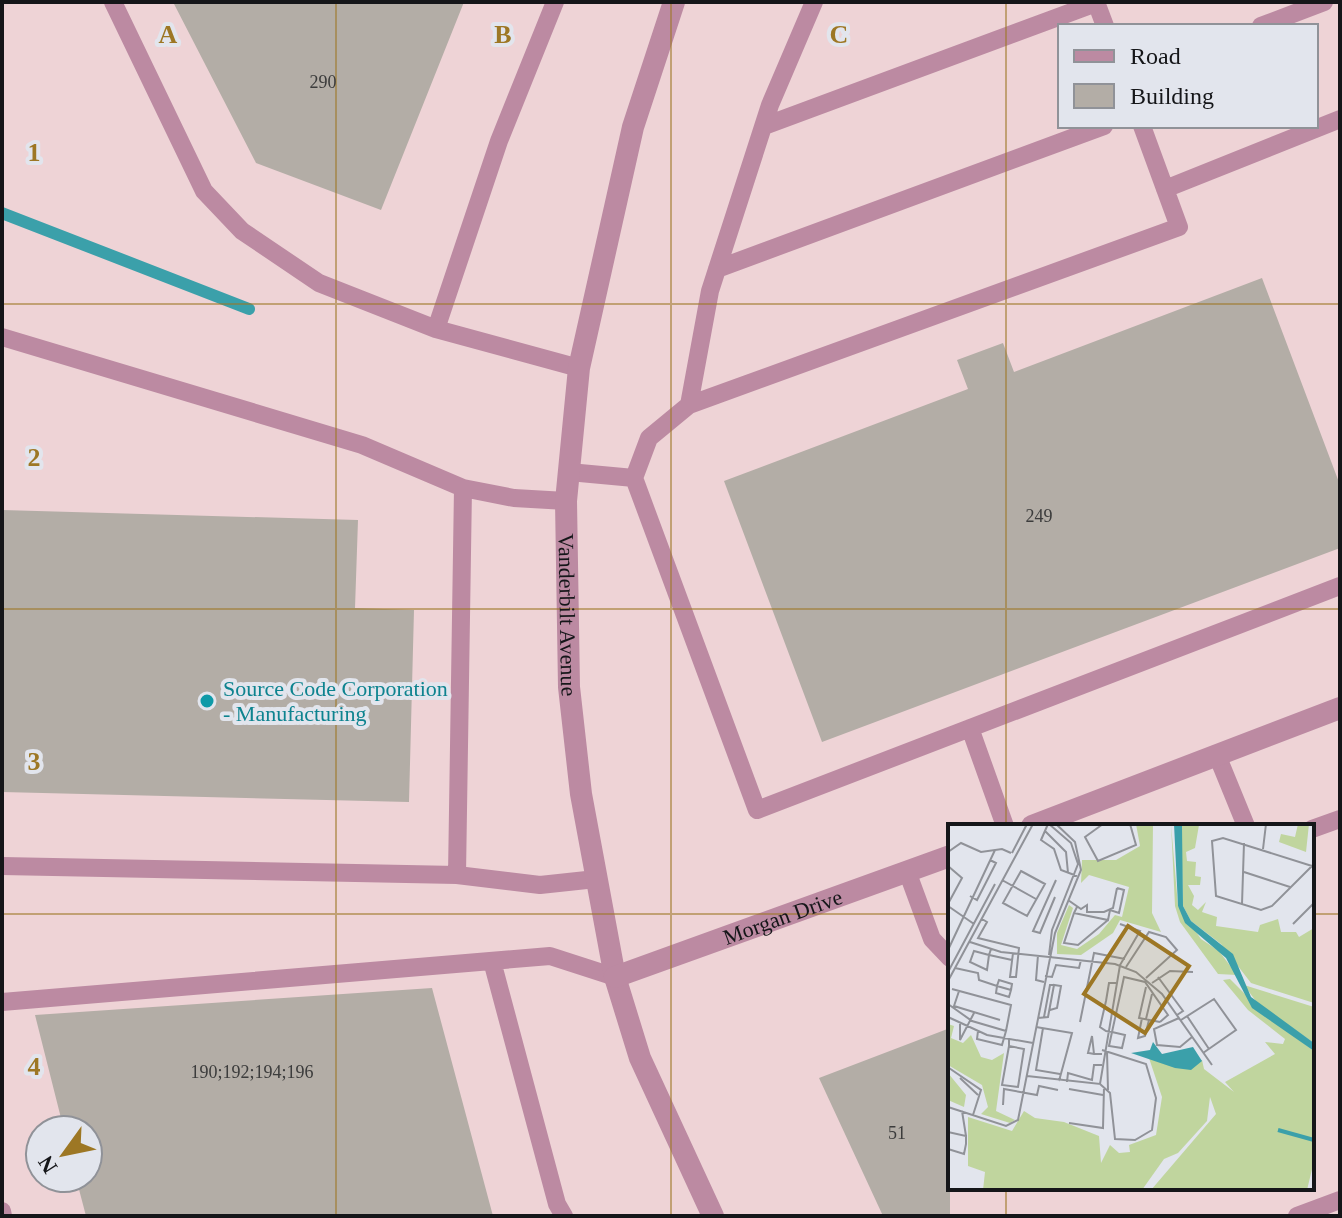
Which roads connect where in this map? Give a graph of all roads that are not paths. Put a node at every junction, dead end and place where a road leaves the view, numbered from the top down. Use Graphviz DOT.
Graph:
graph roads {
  1 [pos="113,2"];
  2 [pos="555,2"];
  3 [pos="674,2"];
  4 [pos="814,2"];
  5 [pos="1096,2"];
  6 [pos="1324,2"];
  7 [pos="1104,24"];
  8 [pos="1266,24"];
  9 [pos="1340,119"];
  10 [pos="764,126"];
  11 [pos="1099,128"];
  12 [pos="1143,128"];
  13 [pos="1318,128"];
  14 [pos="1318,128"];
  15 [pos="1165,189"];
  16 [pos="717,269"];
  17 [pos="436,329"];
  18 [pos="2,337"];
  19 [pos="579,368"];
  20 [pos="689,405"];
  21 [pos="569,472"];
  22 [pos="634,478"];
  23 [pos="463,488"];
  24 [pos="566,501"];
  25 [pos="1340,586"];
  26 [pos="1340,708"];
  27 [pos="970,728"];
  28 [pos="1217,755"];
  29 [pos="1340,819"];
  30 [pos="1004,824"];
  31 [pos="1037,824"];
  32 [pos="1245,824"];
  33 [pos="1314,828"];
  34 [pos="948,857"];
  35 [pos="2,866"];
  36 [pos="907,871"];
  37 [pos="457,875"];
  38 [pos="596,879"];
  39 [pos="948,956"];
  40 [pos="492,961"];
  41 [pos="615,977"];
  42 [pos="2,1002"];
  43 [pos="1340,1200"];
  44 [pos="564,1216"];
  45 [pos="713,1216"];
  46 [pos="1297,1216"];
  1 -- 17 [label="lane"];
  2 -- 17 [label="lane"];
  3 -- 19 [label="street, Vanderbilt Avenue"];
  4 -- 10 [label="lane"];
  5 -- 7 [label="lane"];
  5 -- 10 [label="lane"];
  6 -- 8 [label="lane"];
  9 -- 14 [label="lane"];
  10 -- 16 [label="lane"];
  11 -- 16 [label="lane"];
  12 -- 15 [label="lane"];
  13 -- 15 [label="lane"];
  15 -- 20 [label="lane"];
  16 -- 20 [label="lane"];
  17 -- 19 [label="lane"];
  18 -- 23 [label="lane"];
  19 -- 21 [label="street, Vanderbilt Avenue"];
  20 -- 22 [label="lane"];
  21 -- 22 [label="lane"];
  21 -- 24 [label="street, Vanderbilt Avenue"];
  22 -- 27 [label="lane"];
  23 -- 24 [label="lane"];
  23 -- 37 [label="lane"];
  24 -- 38 [label="street, Vanderbilt Avenue"];
  25 -- 27 [label="lane"];
  26 -- 28 [label="street"];
  27 -- 30 [label="lane"];
  28 -- 31 [label="street"];
  28 -- 32 [label="lane"];
  29 -- 33 [label="lane"];
  34 -- 36 [label="street, Morgan Drive"];
  35 -- 37 [label="lane"];
  36 -- 39 [label="lane"];
  36 -- 41 [label="street, Morgan Drive"];
  37 -- 38 [label="lane"];
  38 -- 41 [label="street, Vanderbilt Avenue"];
  40 -- 41 [label="lane"];
  40 -- 42 [label="lane"];
  40 -- 44 [label="lane"];
  41 -- 45 [label="street, Vanderbilt Avenue"];
  43 -- 46 [label="lane"];
}
